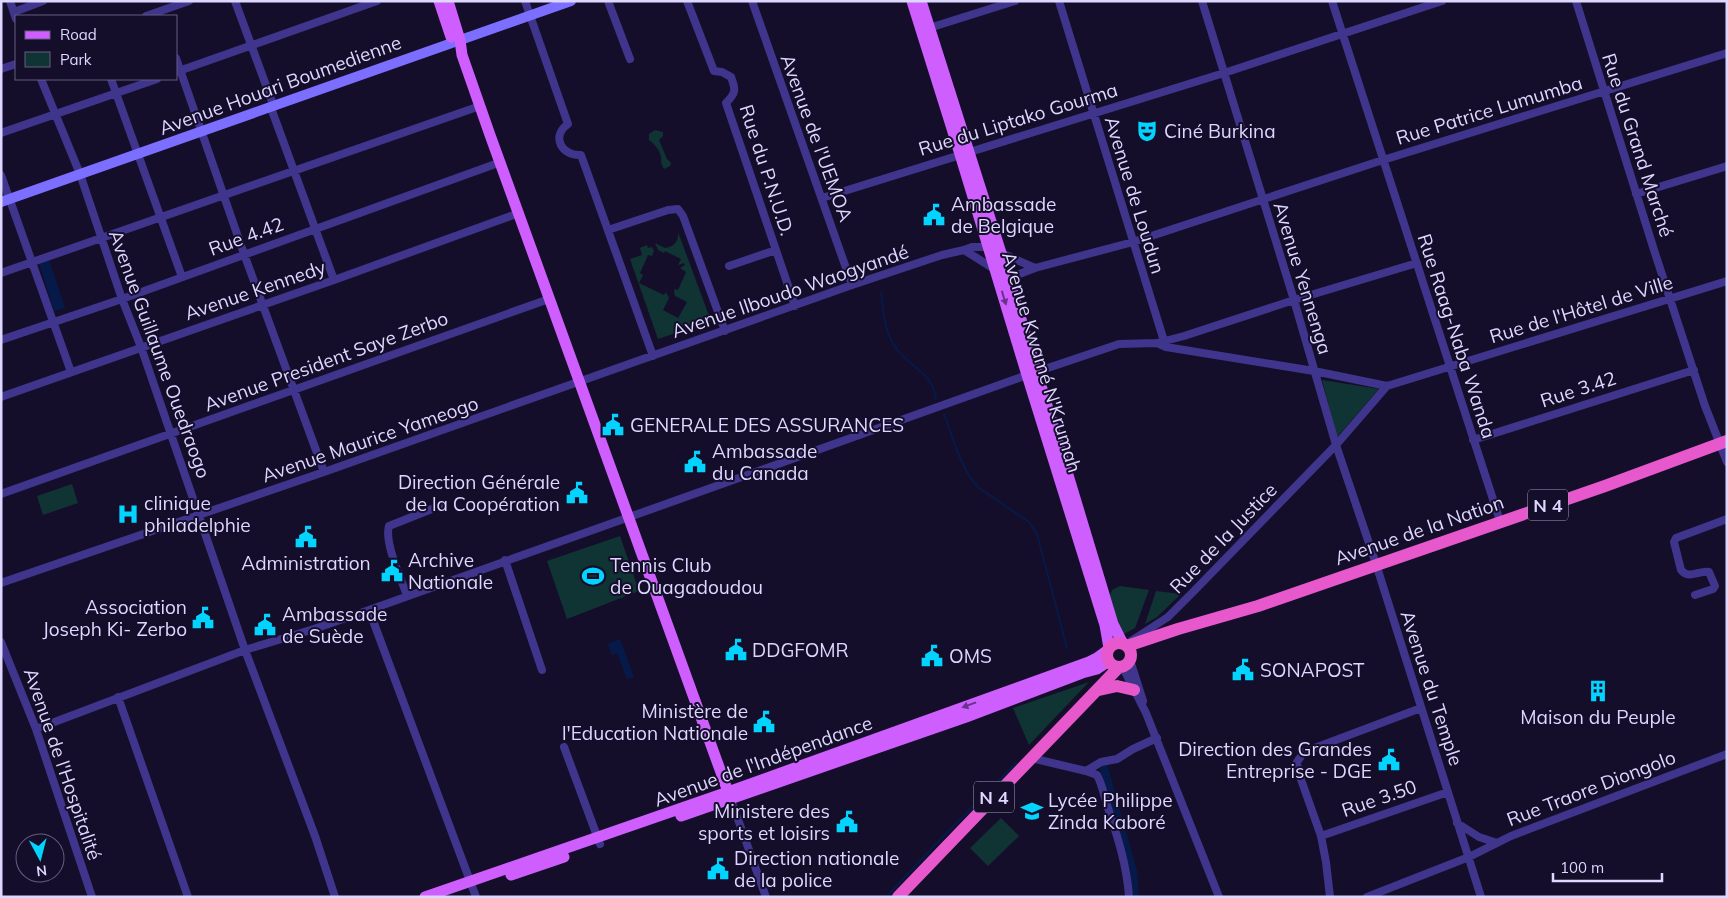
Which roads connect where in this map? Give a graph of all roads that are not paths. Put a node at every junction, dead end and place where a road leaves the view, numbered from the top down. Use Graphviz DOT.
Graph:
graph roads {
  1 [pos="10,1"];
  2 [pos="43,1"];
  3 [pos="189,1"];
  4 [pos="236,1"];
  5 [pos="377,1"];
  6 [pos="439,1"];
  7 [pos="448,1"];
  8 [pos="525,1"];
  9 [pos="571,1"];
  10 [pos="608,1"];
  11 [pos="687,1"];
  12 [pos="752,1"];
  13 [pos="912,1"];
  14 [pos="921,1"];
  15 [pos="1015,1"];
  16 [pos="1059,1"];
  17 [pos="1202,1"];
  18 [pos="1332,1"];
  19 [pos="1442,1"];
  20 [pos="1576,1"];
  21 [pos="161,14"];
  22 [pos="17,15"];
  23 [pos="530,15"];
  24 [pos="15,16"];
  25 [pos="925,30"];
  26 [pos="1342,35"];
  27 [pos="457,41"];
  28 [pos="251,45"];
  29 [pos="1727,53"];
  30 [pos="630,59"];
  31 [pos="15,64"];
  32 [pos="1,69"];
  33 [pos="178,71"];
  34 [pos="1224,73"];
  35 [pos="40,80"];
  36 [pos="111,80"];
  37 [pos="154,80"];
  38 [pos="1604,92"];
  39 [pos="116,93"];
  40 [pos="480,106"];
  41 [pos="272,107"];
  42 [pos="1093,113"];
  43 [pos="55,114"];
  44 [pos="201,132"];
  45 [pos="1,133"];
  46 [pos="965,153"];
  47 [pos="138,154"];
  48 [pos="1383,160"];
  49 [pos="501,162"];
  50 [pos="1727,166"];
  51 [pos="294,170"];
  52 [pos="80,174"];
  53 [pos="1,175"];
  54 [pos="1636,194"];
  55 [pos="224,195"];
  56 [pos="822,198"];
  57 [pos="1262,199"];
  58 [pos="6,201"];
  59 [pos="520,213"];
  60 [pos="160,217"];
  61 [pos="314,230"];
  62 [pos="608,230"];
  63 [pos="101,237"];
  64 [pos="1133,242"];
  65 [pos="988,247"];
  66 [pos="776,250"];
  67 [pos="964,250"];
  68 [pos="1001,253"];
  69 [pos="244,254"];
  70 [pos="32,262"];
  71 [pos="1417,263"];
  72 [pos="729,266"];
  73 [pos="1035,268"];
  74 [pos="995,269"];
  75 [pos="1,273"];
  76 [pos="1008,276"];
  77 [pos="182,277"];
  78 [pos="334,280"];
  79 [pos="1727,281"];
  80 [pos="852,285"];
  81 [pos="122,298"];
  82 [pos="1670,298"];
  83 [pos="549,299"];
  84 [pos="1294,300"];
  85 [pos="263,305"];
  86 [pos="795,306"];
  87 [pos="54,322"];
  88 [pos="725,331"];
  89 [pos="1,340"];
  90 [pos="1160,342"];
  91 [pos="141,347"];
  92 [pos="653,356"];
  93 [pos="1450,366"];
  94 [pos="1694,370"];
  95 [pos="71,372"];
  96 [pos="1314,372"];
  97 [pos="1032,374"];
  98 [pos="579,382"];
  99 [pos="1388,386"];
  100 [pos="293,389"];
  101 [pos="1,397"];
  102 [pos="171,433"];
  103 [pos="1473,440"];
  104 [pos="1723,442"];
  105 [pos="1336,445"];
  106 [pos="1727,462"];
  107 [pos="324,472"];
  108 [pos="1,494"];
  109 [pos="442,505"];
  110 [pos="200,515"];
  111 [pos="628,517"];
  112 [pos="1727,519"];
  113 [pos="1500,521"];
  114 [pos="505,560"];
  115 [pos="1376,564"];
  116 [pos="1,583"];
  117 [pos="407,595"];
  118 [pos="1695,595"];
  119 [pos="369,610"];
  120 [pos="1,642"];
  121 [pos="245,650"];
  122 [pos="1119,655"];
  123 [pos="542,670"];
  124 [pos="1134,690"];
  125 [pos="1093,694"];
  126 [pos="118,697"];
  127 [pos="1422,708"];
  128 [pos="1146,713"];
  129 [pos="36,728"];
  130 [pos="1157,738"];
  131 [pos="564,748"];
  132 [pos="1727,754"];
  133 [pos="1032,758"];
  134 [pos="1086,771"];
  135 [pos="1448,792"];
  136 [pos="730,796"];
  137 [pos="1457,823"];
  138 [pos="1321,836"];
  139 [pos="599,841"];
  140 [pos="1497,843"];
  141 [pos="1469,857"];
  142 [pos="473,889"];
  143 [pos="92,897"];
  144 [pos="188,897"];
  145 [pos="335,897"];
  146 [pos="425,897"];
  147 [pos="448,897"];
  148 [pos="766,897"];
  149 [pos="898,897"];
  150 [pos="1129,897"];
  151 [pos="1219,897"];
  152 [pos="1330,897"];
  153 [pos="1367,897"];
  154 [pos="1481,897"];
  1 -- 24 [label="street"];
  2 -- 22 [label="street"];
  3 -- 21 [label="street"];
  4 -- 28 [label="street"];
  5 -- 28 [label="street"];
  6 -- 27 [label="main road"];
  7 -- 27 [label="main road"];
  8 -- 23 [label="street"];
  9 -- 23 [label="main road, Avenue Houari Boumedienne"];
  10 -- 30 [label="street"];
  11 -- 66 [label="street, Rue du P.N.U.D."];
  12 -- 56 [label="street, Avenue de l'UEMOA"];
  13 -- 25 [label="main road, Avenue Kwamé N'Krumah"];
  14 -- 25 [label="main road, Avenue Kwamé N'Krumah"];
  15 -- 25 [label="street"];
  16 -- 42 [label="street, Avenue de Loudun"];
  17 -- 34 [label="street, Avenue Yennenga"];
  18 -- 26 [label="street, Rue Raag-Naba Wanda"];
  19 -- 26 [label="street, Rue du Liptako Gourma"];
  20 -- 38 [label="street, Rue du Grand Marché"];
  23 -- 27 [label="main road, Avenue Houari Boumedienne"];
  23 -- 62 [label="street"];
  25 -- 46 [label="main road, Avenue Kwamé N'Krumah"];
  26 -- 34 [label="street, Rue du Liptako Gourma"];
  26 -- 48 [label="street, Rue Raag-Naba Wanda"];
  27 -- 40 [label="main road"];
  27 -- 41 [label="main road, Avenue Houari Boumedienne"];
  28 -- 33 [label="street"];
  28 -- 41 [label="street"];
  29 -- 38 [label="street, Rue Patrice Lumumba"];
  31 -- 32 [label="street"];
  33 -- 44 [label="street"];
  34 -- 42 [label="street, Rue du Liptako Gourma"];
  34 -- 57 [label="street, Avenue Yennenga"];
  35 -- 43 [label="street, Avenue Guillaume Ouedraogo"];
  36 -- 39 [label="street"];
  37 -- 39 [label="street"];
  38 -- 48 [label="street, Rue Patrice Lumumba"];
  38 -- 54 [label="street, Rue du Grand Marché"];
  39 -- 43 [label="street"];
  39 -- 47 [label="street"];
  40 -- 49 [label="main road"];
  40 -- 51 [label="street"];
  41 -- 44 [label="main road, Avenue Houari Boumedienne"];
  41 -- 51 [label="street"];
  42 -- 46 [label="street, Rue du Liptako Gourma"];
  42 -- 64 [label="street, Avenue de Loudun"];
  43 -- 45 [label="street"];
  43 -- 52 [label="street, Avenue Guillaume Ouedraogo"];
  44 -- 47 [label="main road, Avenue Houari Boumedienne"];
  44 -- 55 [label="street"];
  46 -- 56 [label="street, Rue du Liptako Gourma"];
  46 -- 65 [label="main road, Avenue Kwamé N'Krumah"];
  46 -- 68 [label="main road, Avenue Kwamé N'Krumah"];
  47 -- 52 [label="main road, Avenue Houari Boumedienne"];
  47 -- 60 [label="street"];
  48 -- 57 [label="street, Rue Patrice Lumumba"];
  48 -- 71 [label="street, Rue Raag-Naba Wanda"];
  49 -- 59 [label="main road"];
  49 -- 61 [label="street, Rue 4.42"];
  50 -- 54 [label="street"];
  51 -- 55 [label="street"];
  51 -- 61 [label="street"];
  52 -- 58 [label="main road, Avenue Houari Boumedienne"];
  52 -- 63 [label="street, Avenue Guillaume Ouedraogo"];
  53 -- 58 [label="street"];
  54 -- 82 [label="street, Rue du Grand Marché"];
  55 -- 60 [label="street"];
  55 -- 69 [label="street"];
  56 -- 80 [label="street, Avenue de l'UEMOA"];
  57 -- 64 [label="street"];
  57 -- 84 [label="street, Avenue Yennenga"];
  58 -- 70 [label="street"];
  59 -- 78 [label="street, Avenue Kennedy"];
  59 -- 83 [label="main road"];
  60 -- 63 [label="street"];
  60 -- 77 [label="street"];
  61 -- 69 [label="street, Rue 4.42"];
  61 -- 78 [label="street"];
  62 -- 88 [label="street"];
  62 -- 92 [label="street"];
  63 -- 70 [label="street"];
  63 -- 81 [label="street, Avenue Guillaume Ouedraogo"];
  64 -- 73 [label="street"];
  64 -- 90 [label="street, Avenue de Loudun"];
  65 -- 67 [label="street, Avenue Ilboudo Waogyandé"];
  65 -- 68 [label="street"];
  65 -- 74 [label="main road, Avenue Kwamé N'Krumah"];
  66 -- 72 [label="street"];
  66 -- 86 [label="street, Rue du P.N.U.D."];
  67 -- 74 [label="street"];
  67 -- 80 [label="street, Avenue Ilboudo Waogyandé"];
  68 -- 73 [label="street"];
  68 -- 76 [label="main road, Avenue Kwamé N'Krumah"];
  69 -- 77 [label="street, Rue 4.42"];
  69 -- 85 [label="street"];
  70 -- 75 [label="street"];
  70 -- 87 [label="street"];
  71 -- 84 [label="street"];
  71 -- 93 [label="street, Rue Raag-Naba Wanda"];
  73 -- 76 [label="street"];
  74 -- 76 [label="street"];
  74 -- 97 [label="main road, Avenue Kwamé N'Krumah, one-way"];
  76 -- 97 [label="main road, Avenue Kwamé N'Krumah"];
  77 -- 81 [label="street, Rue 4.42"];
  78 -- 85 [label="street, Avenue Kennedy"];
  79 -- 82 [label="street, Rue de l'Hôtel de Ville"];
  80 -- 86 [label="street, Avenue Ilboudo Waogyandé"];
  81 -- 87 [label="street, Rue 4.42"];
  81 -- 91 [label="street, Avenue Guillaume Ouedraogo"];
  82 -- 93 [label="street, Rue de l'Hôtel de Ville"];
  82 -- 94 [label="street, Rue du Grand Marché"];
  83 -- 98 [label="main road"];
  83 -- 100 [label="street, Avenue President Saye Zerbo"];
  84 -- 90 [label="street"];
  84 -- 96 [label="street, Avenue Yennenga"];
  85 -- 91 [label="street, Avenue Kennedy"];
  85 -- 100 [label="street"];
  86 -- 88 [label="street, Avenue Ilboudo Waogyandé"];
  87 -- 89 [label="street, Rue 4.42"];
  87 -- 95 [label="street"];
  88 -- 92 [label="street, Avenue Ilboudo Waogyandé"];
  90 -- 96 [label="street"];
  90 -- 97 [label="street"];
  91 -- 95 [label="street, Avenue Kennedy"];
  91 -- 102 [label="street, Avenue Guillaume Ouedraogo"];
  92 -- 98 [label="street, Avenue Ilboudo Waogyandé"];
  93 -- 99 [label="street, Rue de l'Hôtel de Ville"];
  93 -- 103 [label="street, Rue Raag-Naba Wanda"];
  94 -- 103 [label="street, Rue 3.42"];
  94 -- 104 [label="street, Rue du Grand Marché"];
  95 -- 101 [label="street, Avenue Kennedy"];
  96 -- 99 [label="street"];
  96 -- 105 [label="street, Avenue Yennenga"];
  97 -- 111 [label="street"];
  97 -- 122 [label="main road, Avenue Kwamé N'Krumah"];
  98 -- 107 [label="street, Avenue Maurice Yameogo"];
  98 -- 111 [label="main road"];
  99 -- 105 [label="street, Rue de la Justice"];
  100 -- 102 [label="street, Avenue President Saye Zerbo"];
  100 -- 107 [label="street"];
  102 -- 108 [label="street, Avenue President Saye Zerbo"];
  102 -- 110 [label="street, Avenue Guillaume Ouedraogo"];
  103 -- 113 [label="street, Rue Raag-Naba Wanda"];
  104 -- 106 [label="street, Rue du Grand Marché"];
  104 -- 113 [label="highway, Avenue de la Nation / N 4"];
  105 -- 115 [label="street, Avenue Yennenga"];
  105 -- 122 [label="street, Rue de la Justice"];
  107 -- 110 [label="street, Avenue Maurice Yameogo"];
  109 -- 117 [label="street"];
  110 -- 116 [label="street, Avenue Maurice Yameogo"];
  110 -- 121 [label="street, Avenue Guillaume Ouedraogo"];
  111 -- 114 [label="street"];
  111 -- 136 [label="main road"];
  112 -- 118 [label="street"];
  113 -- 115 [label="highway, Avenue de la Nation / N 4"];
  114 -- 117 [label="street"];
  114 -- 123 [label="street"];
  115 -- 122 [label="highway, Avenue de la Nation / N 4"];
  115 -- 127 [label="street, Avenue du Temple"];
  117 -- 119 [label="street"];
  119 -- 121 [label="street"];
  119 -- 142 [label="street"];
  120 -- 129 [label="street, Avenue de l'Hospitalité"];
  121 -- 126 [label="street"];
  121 -- 145 [label="street, Avenue Guillaume Ouedraogo"];
  122 -- 124 [label="street"];
  122 -- 125 [label="highway, N 4"];
  122 -- 128 [label="street"];
  122 -- 136 [label="main road, Avenue de l'Indépendance"];
  124 -- 125 [label="highway"];
  124 -- 128 [label="street"];
  125 -- 133 [label="highway, N 4"];
  126 -- 129 [label="street"];
  126 -- 144 [label="street"];
  127 -- 135 [label="street, Avenue du Temple"];
  127 -- 138 [label="street"];
  128 -- 130 [label="street"];
  129 -- 143 [label="street, Avenue de l'Hospitalité"];
  130 -- 134 [label="street"];
  130 -- 151 [label="street"];
  131 -- 139 [label="street"];
  132 -- 140 [label="street, Rue Traore Diongolo"];
  133 -- 134 [label="street"];
  133 -- 149 [label="highway, N 4"];
  134 -- 150 [label="street"];
  135 -- 137 [label="street, Avenue du Temple"];
  135 -- 138 [label="street, Rue 3.50"];
  136 -- 139 [label="main road, Avenue de l'Indépendance"];
  136 -- 148 [label="street"];
  137 -- 140 [label="street"];
  137 -- 141 [label="street, Avenue du Temple"];
  138 -- 152 [label="street"];
  139 -- 142 [label="main road, Avenue de l'Indépendance"];
  140 -- 141 [label="street, Rue Traore Diongolo"];
  141 -- 153 [label="street, Rue Traore Diongolo"];
  141 -- 154 [label="street, Avenue du Temple"];
  142 -- 146 [label="main road, Avenue de l'Indépendance"];
  142 -- 147 [label="main road, Avenue de l'Indépendance"];
}
